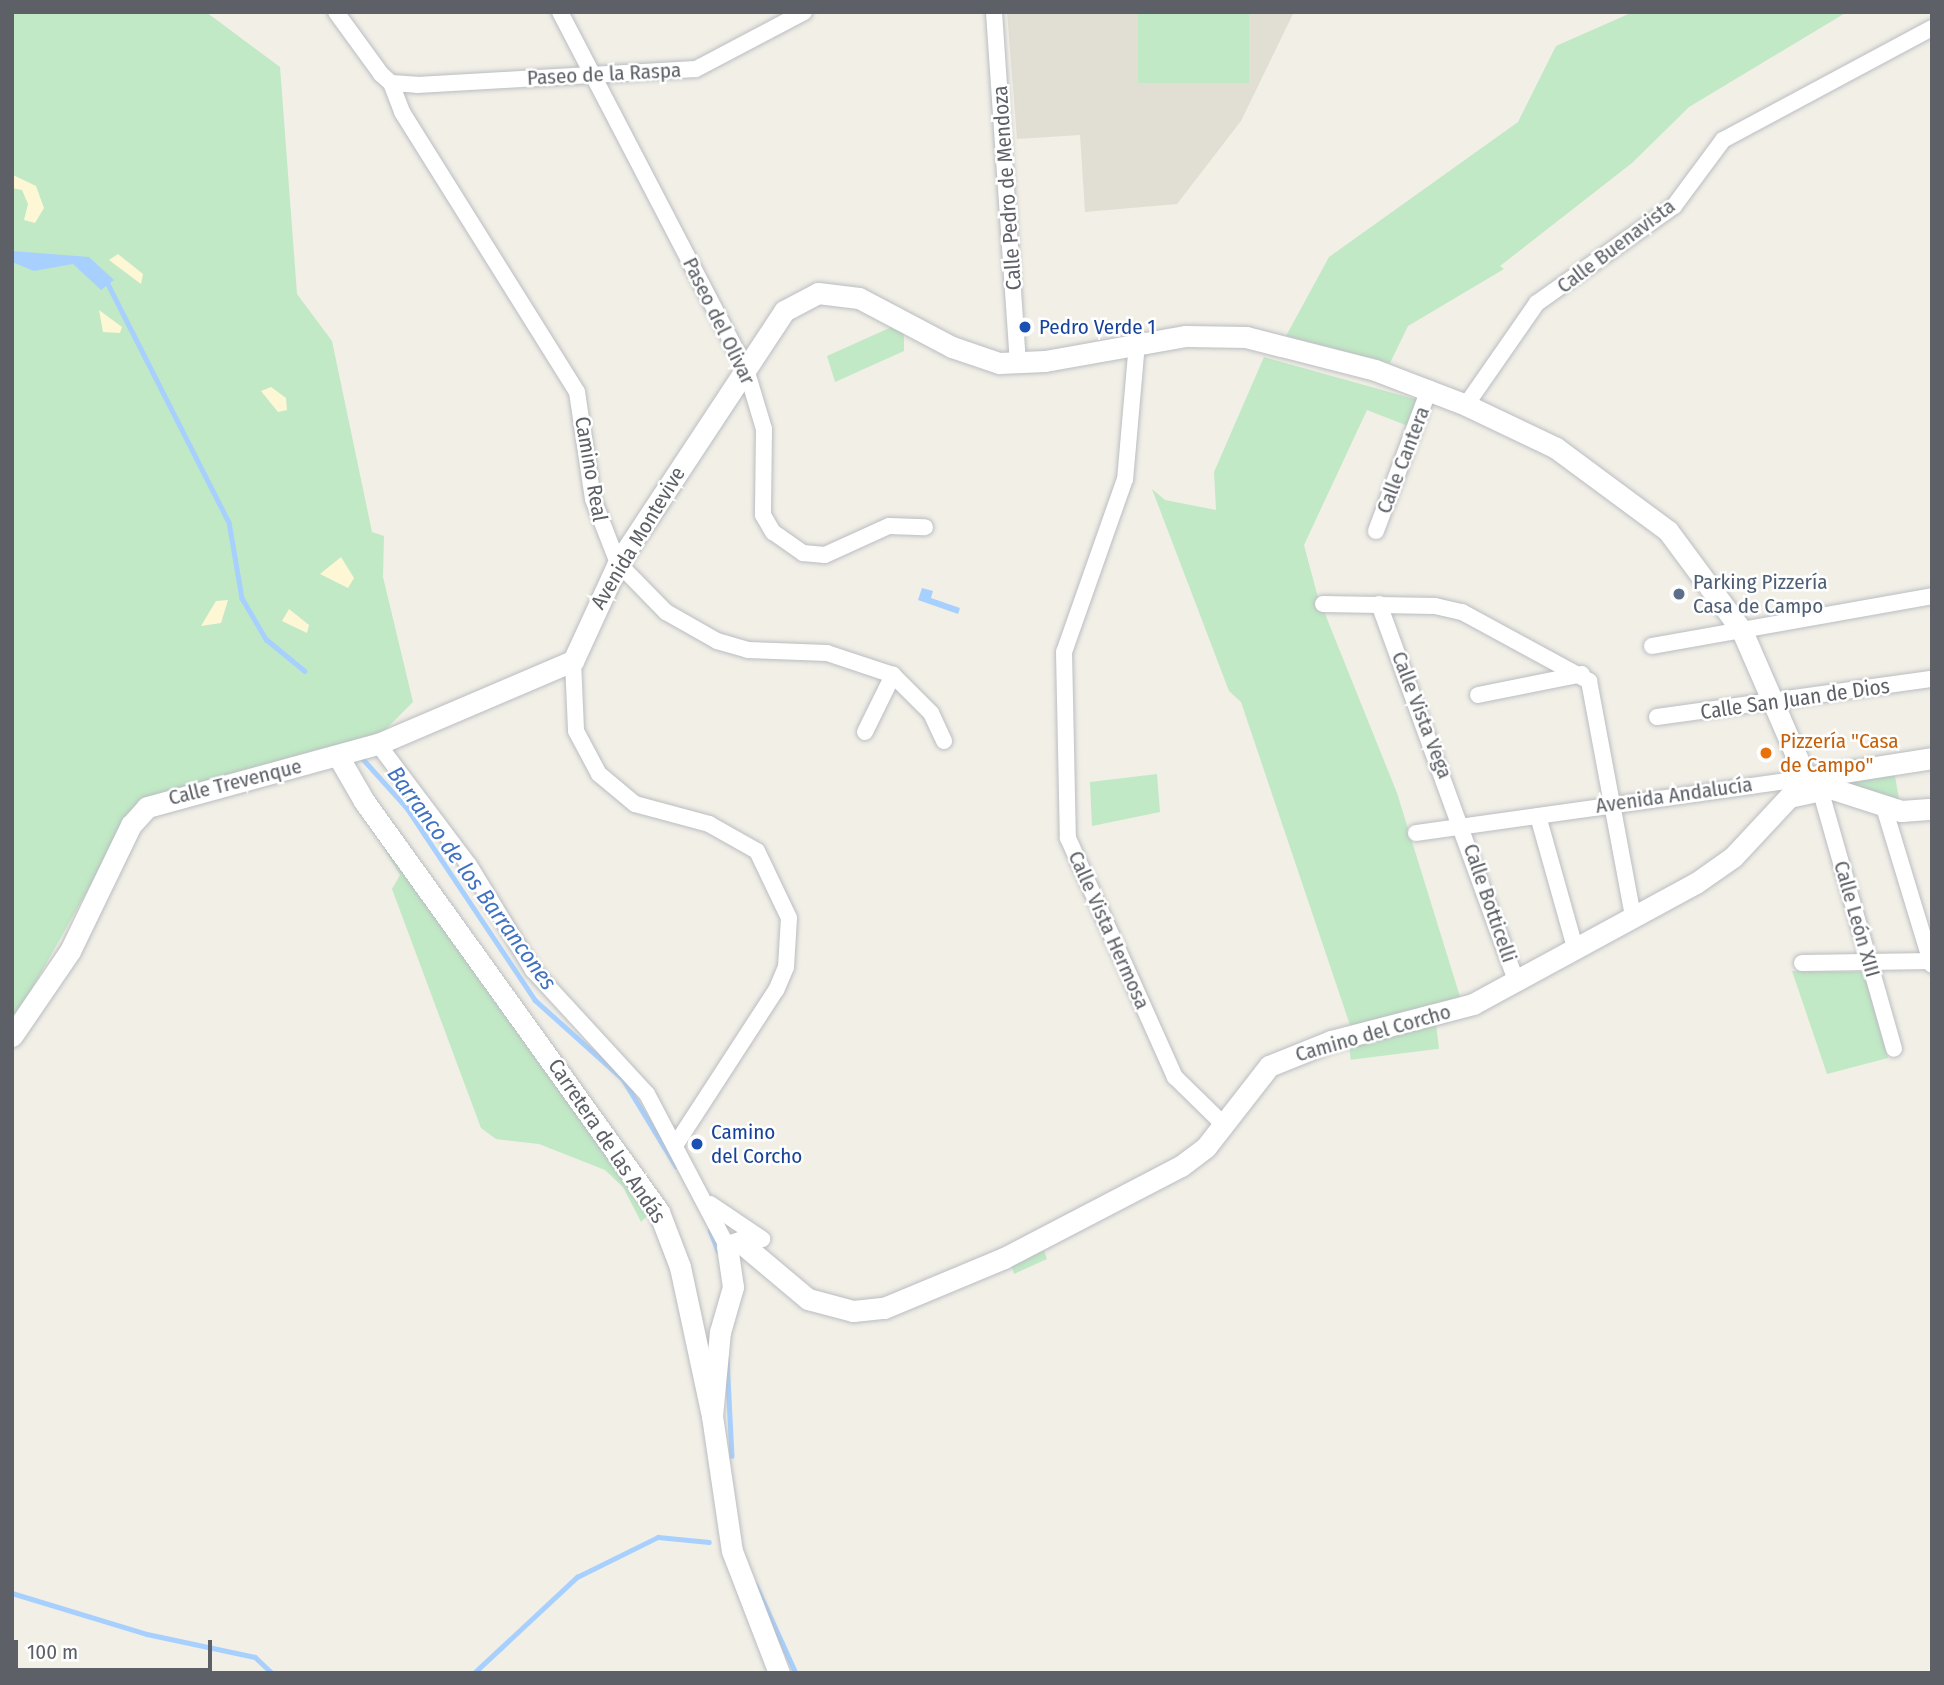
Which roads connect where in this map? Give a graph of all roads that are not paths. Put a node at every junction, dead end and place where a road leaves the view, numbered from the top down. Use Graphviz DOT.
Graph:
graph roads {
  1 [pos="336,12"];
  2 [pos="560,12"];
  3 [pos="804,12"];
  4 [pos="994,12"];
  5 [pos="1932,28"];
  6 [pos="598,75"];
  7 [pos="391,83"];
  8 [pos="417,85"];
  9 [pos="402,112"];
  10 [pos="1136,343"];
  11 [pos="1018,363"];
  12 [pos="746,369"];
  13 [pos="1429,389"];
  14 [pos="1466,405"];
  15 [pos="925,527"];
  16 [pos="1376,531"];
  17 [pos="618,563"];
  18 [pos="1932,596"];
  19 [pos="1323,604"];
  20 [pos="1379,604"];
  21 [pos="1742,631"];
  22 [pos="1652,646"];
  23 [pos="573,661"];
  24 [pos="1582,674"];
  25 [pos="893,676"];
  26 [pos="1932,679"];
  27 [pos="1478,695"];
  28 [pos="1772,702"];
  29 [pos="1657,717"];
  30 [pos="865,732"];
  31 [pos="944,741"];
  32 [pos="378,744"];
  33 [pos="338,756"];
  34 [pos="1932,758"];
  35 [pos="1813,783"];
  36 [pos="1611,804"];
  37 [pos="1883,804"];
  38 [pos="1932,809"];
  39 [pos="1538,816"];
  40 [pos="1465,827"];
  41 [pos="1416,832"];
  42 [pos="1633,915"];
  43 [pos="1575,948"];
  44 [pos="1870,962"];
  45 [pos="1931,962"];
  46 [pos="1802,963"];
  47 [pos="1516,980"];
  48 [pos="12,1037"];
  49 [pos="1894,1049"];
  50 [pos="1222,1124"];
  51 [pos="676,1144"];
  52 [pos="710,1204"];
  53 [pos="730,1245"];
  54 [pos="760,1246"];
  55 [pos="708,1337"];
  56 [pos="712,1416"];
  57 [pos="779,1673"];
  1 -- 7 [label="street, Camino Real"];
  2 -- 6 [label="street, Paseo del Olivar"];
  3 -- 6 [label="street, Paseo de la Raspa"];
  4 -- 11 [label="street, Calle Pedro de Mendoza"];
  5 -- 14 [label="street, Calle Buenavista"];
  6 -- 8 [label="street, Paseo de la Raspa"];
  6 -- 12 [label="street, Paseo del Olivar"];
  7 -- 8 [label="street, Paseo de la Raspa"];
  7 -- 9 [label="street, Camino Real"];
  8 -- 9 [label="street"];
  9 -- 17 [label="street, Camino Real"];
  10 -- 11 [label="street, Avenida Montevive"];
  10 -- 13 [label="street, Avenida Montevive"];
  10 -- 50 [label="street, Calle Vista Hermosa"];
  11 -- 12 [label="street, Avenida Montevive"];
  12 -- 15 [label="street, Paseo del Olivar"];
  12 -- 17 [label="street, Avenida Montevive"];
  13 -- 14 [label="street, Avenida Montevive"];
  13 -- 16 [label="street, Calle Cantera"];
  14 -- 21 [label="street, Avenida Montevive"];
  17 -- 23 [label="street, Avenida Montevive"];
  17 -- 25 [label="street, Camino Real"];
  18 -- 21 [label="street"];
  19 -- 20 [label="street"];
  20 -- 24 [label="street"];
  20 -- 40 [label="street, Calle Vista Vega"];
  21 -- 22 [label="street"];
  21 -- 28 [label="street, Avenida Montevive"];
  23 -- 32 [label="street, Calle Trevenque"];
  23 -- 51 [label="street, Avenida Montevive"];
  24 -- 27 [label="street"];
  24 -- 36 [label="street"];
  25 -- 30 [label="street"];
  25 -- 31 [label="street, Camino Real"];
  26 -- 28 [label="street, Calle San Juan de Dios"];
  28 -- 29 [label="street, Calle San Juan de Dios"];
  28 -- 35 [label="street, Avenida Montevive"];
  32 -- 33 [label="street, Calle Trevenque"];
  32 -- 51 [label="street, Camino del Corcho"];
  33 -- 48 [label="street, Calle Trevenque"];
  33 -- 55 [label="street, Carretera de las Andás"];
  34 -- 35 [label="street, Avenida Andalucía"];
  35 -- 36 [label="street, Avenida Andalucía"];
  35 -- 37 [label="street, Camino del Corcho"];
  35 -- 42 [label="street, Camino del Corcho"];
  35 -- 44 [label="street, Calle León XIII"];
  36 -- 39 [label="street, Avenida Andalucía"];
  36 -- 42 [label="street"];
  37 -- 38 [label="street, Camino del Corcho"];
  37 -- 45 [label="street"];
  39 -- 40 [label="street, Avenida Andalucía"];
  39 -- 43 [label="street"];
  40 -- 41 [label="street, Avenida Andalucía"];
  40 -- 47 [label="street, Calle Botticelli"];
  42 -- 43 [label="street, Camino del Corcho"];
  43 -- 47 [label="street, Camino del Corcho"];
  44 -- 45 [label="street"];
  44 -- 46 [label="street"];
  44 -- 49 [label="street, Calle León XIII"];
  47 -- 50 [label="street, Camino del Corcho"];
  50 -- 54 [label="street, Camino del Corcho"];
  51 -- 52 [label="street, Camino del Corcho"];
  52 -- 53 [label="street, Camino del Corcho"];
  52 -- 54 [label="street, Camino del Corcho"];
  53 -- 54 [label="street"];
  53 -- 55 [label="street, Camino del Corcho"];
  55 -- 56 [label="street, Camino del Corcho"];
  55 -- 56 [label="street, Carretera de las Andás"];
  56 -- 57 [label="street, Carretera de las Andás"];
}
